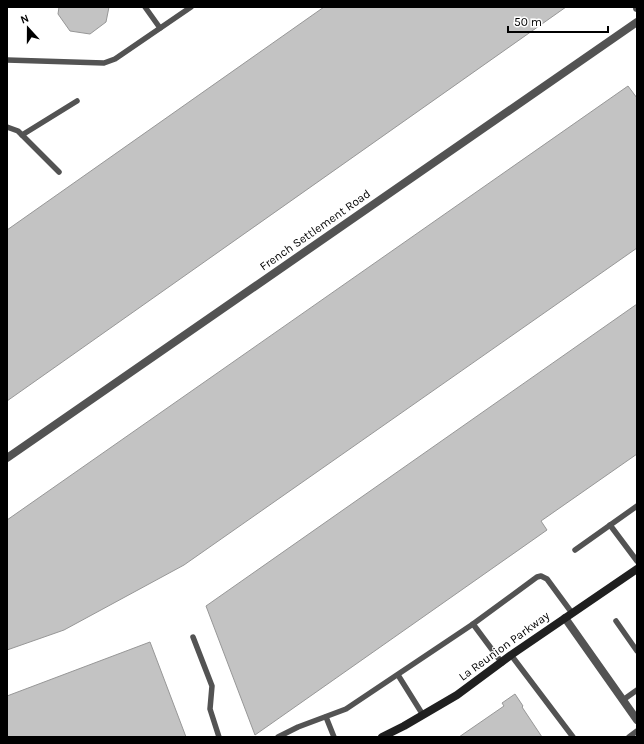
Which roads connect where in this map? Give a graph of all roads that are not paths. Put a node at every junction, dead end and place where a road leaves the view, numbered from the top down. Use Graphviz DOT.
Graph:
graph roads {
  1 [pos="145,7"];
  2 [pos="191,7"];
  3 [pos="637,22"];
  4 [pos="160,28"];
  5 [pos="7,60"];
  6 [pos="76,101"];
  7 [pos="7,127"];
  8 [pos="22,135"];
  9 [pos="59,172"];
  10 [pos="7,458"];
  11 [pos="637,506"];
  12 [pos="610,525"];
  13 [pos="575,550"];
  14 [pos="637,561"];
  15 [pos="637,569"];
  16 [pos="568,615"];
  17 [pos="616,621"];
  18 [pos="473,624"];
  19 [pos="193,637"];
  20 [pos="637,651"];
  21 [pos="512,655"];
  22 [pos="502,663"];
  23 [pos="398,675"];
  24 [pos="637,690"];
  25 [pos="623,700"];
  26 [pos="423,715"];
  27 [pos="326,717"];
  28 [pos="637,720"];
  29 [pos="637,731"];
  30 [pos="384,736"];
  31 [pos="219,737"];
  32 [pos="278,737"];
  33 [pos="334,737"];
  34 [pos="573,737"];
  35 [pos="629,737"];
  1 -- 4 [label="lane"];
  2 -- 4 [label="lane"];
  3 -- 10 [label="street, French Settlement Road"];
  4 -- 5 [label="lane"];
  6 -- 8 [label="lane"];
  7 -- 8 [label="lane"];
  8 -- 9 [label="lane"];
  11 -- 12 [label="lane"];
  12 -- 13 [label="lane"];
  12 -- 14 [label="lane"];
  15 -- 16 [label="street, La Reunion Parkway"];
  16 -- 18 [label="lane"];
  16 -- 21 [label="street, La Reunion Parkway"];
  16 -- 25 [label="street"];
  17 -- 20 [label="lane"];
  18 -- 22 [label="lane"];
  18 -- 23 [label="lane"];
  19 -- 31 [label="lane"];
  21 -- 22 [label="street, La Reunion Parkway"];
  21 -- 34 [label="lane"];
  22 -- 26 [label="street, La Reunion Parkway"];
  23 -- 26 [label="lane"];
  23 -- 27 [label="lane"];
  24 -- 25 [label="lane"];
  25 -- 28 [label="street"];
  26 -- 30 [label="street, La Reunion Parkway"];
  27 -- 32 [label="lane"];
  27 -- 33 [label="lane"];
  29 -- 35 [label="lane"];
}
